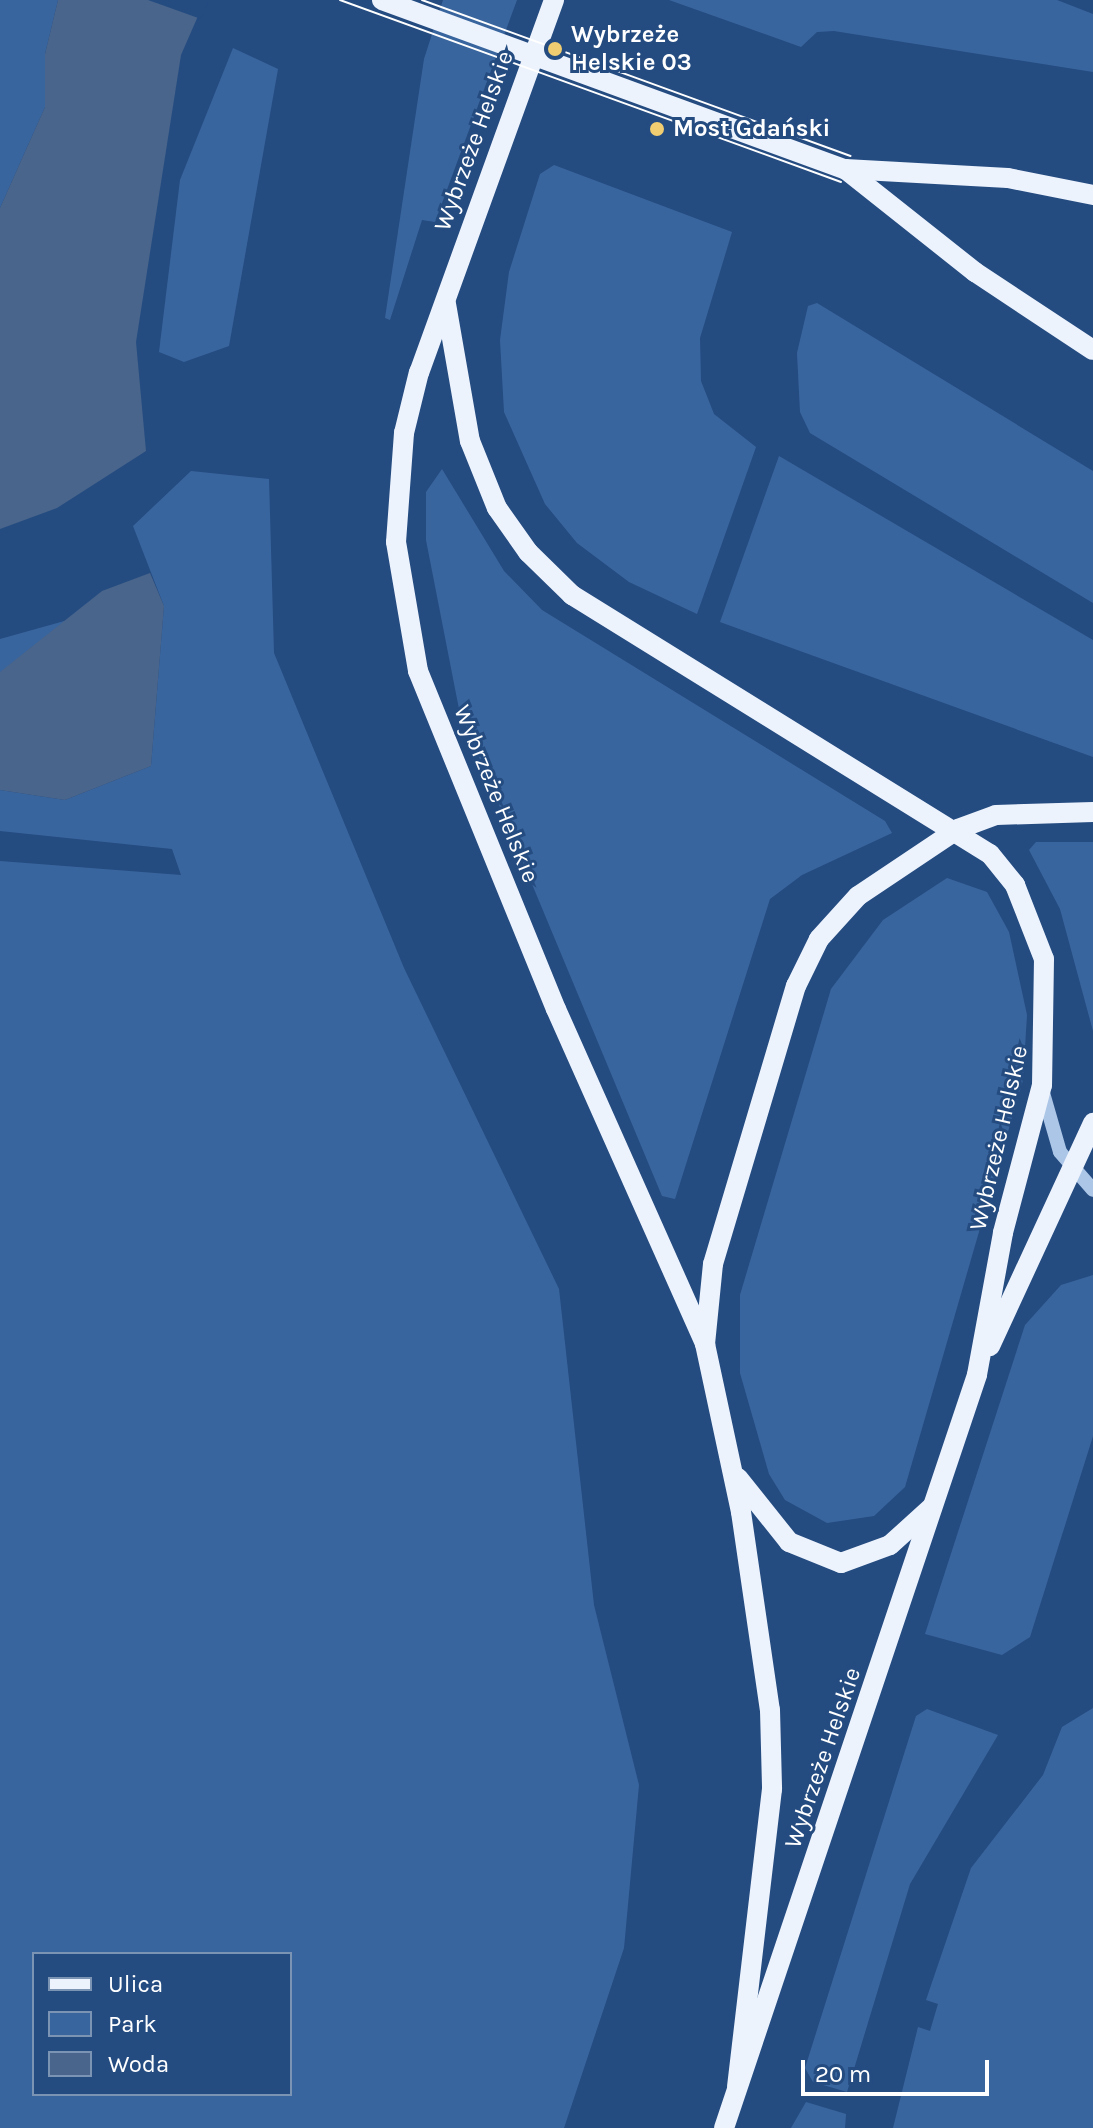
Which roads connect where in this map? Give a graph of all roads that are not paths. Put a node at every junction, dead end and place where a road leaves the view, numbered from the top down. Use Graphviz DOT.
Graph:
graph roads {
  1 [pos="382,0"];
  2 [pos="554,0"];
  3 [pos="845,169"];
  4 [pos="1093,195"];
  5 [pos="445,300"];
  6 [pos="1093,350"];
  7 [pos="1093,812"];
  8 [pos="958,829"];
  9 [pos="1042,1085"];
  10 [pos="1093,1123"];
  11 [pos="1070,1167"];
  12 [pos="1093,1190"];
  13 [pos="705,1344"];
  14 [pos="977,1375"];
  15 [pos="732,1468"];
  16 [pos="935,1505"];
  17 [pos="737,2086"];
  18 [pos="724,2128"];
  1 -- 3 [label="main road, bridge"];
  2 -- 5 [label="main road, Wybrzeże Helskie"];
  3 -- 4 [label="main road"];
  3 -- 6 [label="main road"];
  5 -- 8 [label="main road, Wybrzeże Helskie"];
  5 -- 13 [label="main road, Wybrzeże Helskie"];
  7 -- 8 [label="main road"];
  8 -- 9 [label="main road, Wybrzeże Helskie"];
  8 -- 13 [label="main road"];
  9 -- 11 [label="lane"];
  9 -- 14 [label="main road, Wybrzeże Helskie"];
  10 -- 11 [label="main road"];
  11 -- 12 [label="lane"];
  11 -- 14 [label="main road"];
  13 -- 15 [label="main road, Wybrzeże Helskie"];
  14 -- 16 [label="main road, Wybrzeże Helskie"];
  15 -- 16 [label="main road"];
  15 -- 17 [label="main road, Wybrzeże Helskie"];
  16 -- 17 [label="main road, Wybrzeże Helskie"];
  17 -- 18 [label="main road, Wybrzeże Helskie"];
}
